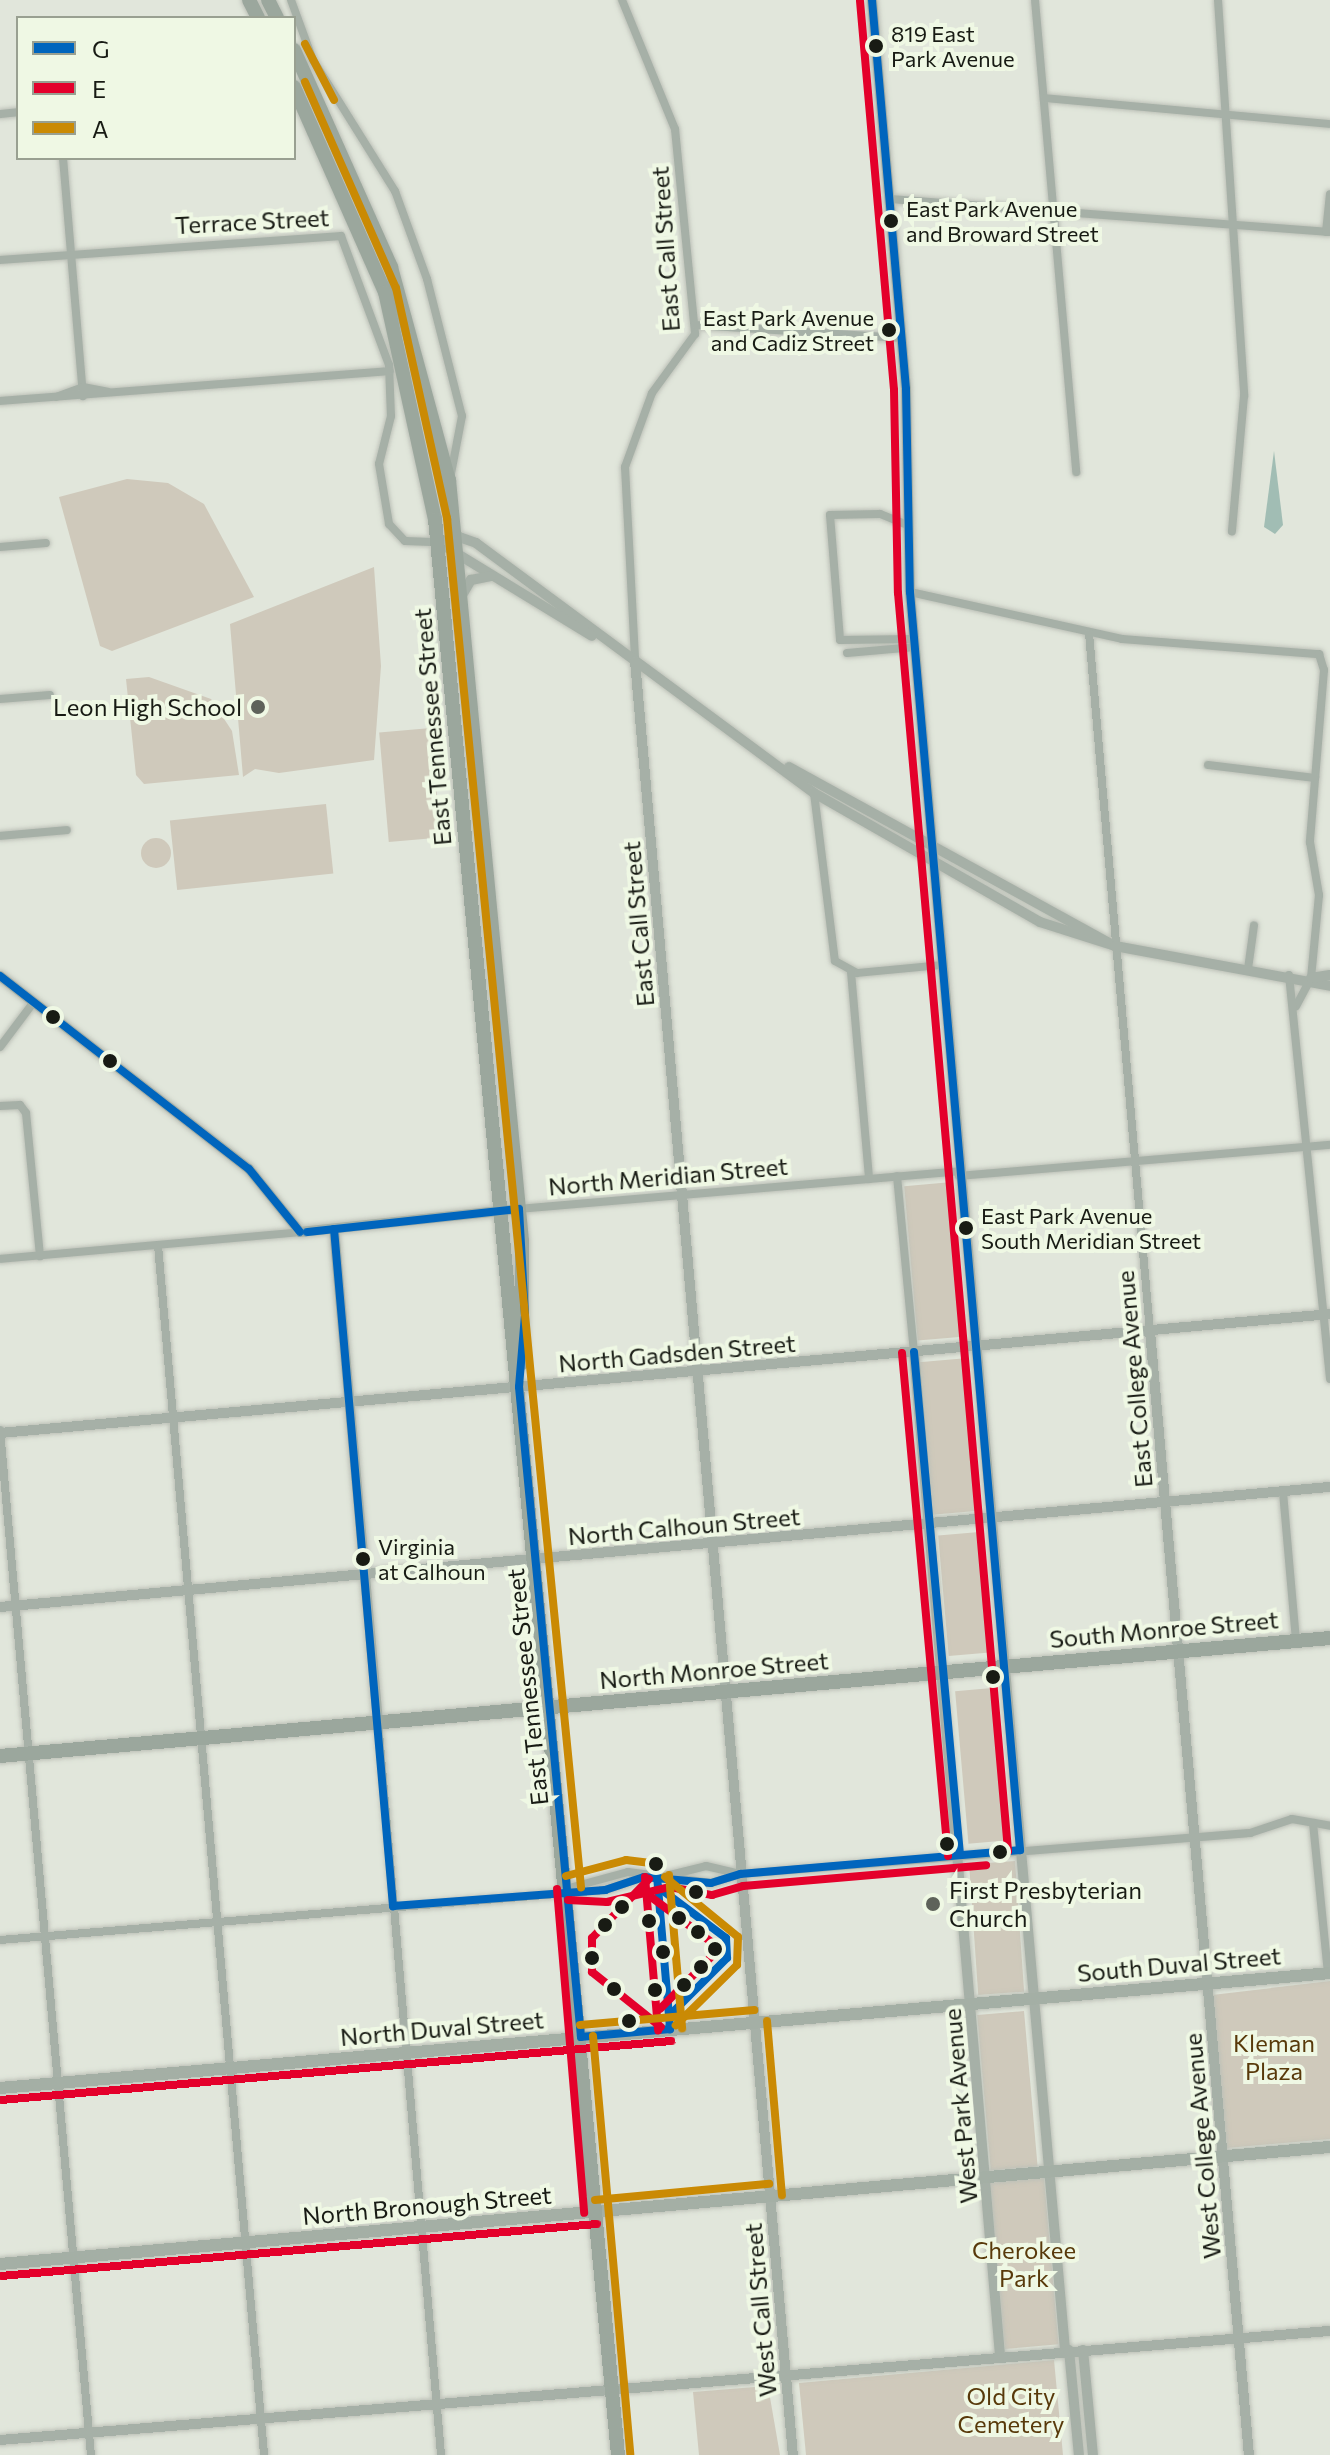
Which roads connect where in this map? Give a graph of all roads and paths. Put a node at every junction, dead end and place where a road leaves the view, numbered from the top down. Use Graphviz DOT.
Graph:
graph roads {
  1 [pos="622,0"];
  2 [pos="872,0"];
  3 [pos="1035,0"];
  4 [pos="1218,0"];
  5 [pos="296,48"];
  6 [pos="317,80"];
  7 [pos="296,89"];
  8 [pos="296,91"];
  9 [pos="1044,98"];
  10 [pos="1222,115"];
  11 [pos="1330,124"];
  12 [pos="63,160"];
  13 [pos="1330,194"];
  14 [pos="890,199"];
  15 [pos="1053,210"];
  16 [pos="1231,224"];
  17 [pos="1328,232"];
  18 [pos="71,255"];
  19 [pos="0,260"];
  20 [pos="695,325"];
  21 [pos="902,338"];
  22 [pos="390,371"];
  23 [pos="83,392"];
  24 [pos="0,401"];
  25 [pos="1076,472"];
  26 [pos="449,480"];
  27 [pos="905,520"];
  28 [pos="1232,531"];
  29 [pos="456,537"];
  30 [pos="438,542"];
  31 [pos="46,543"];
  32 [pos="0,547"];
  33 [pos="457,554"];
  34 [pos="494,577"];
  35 [pos="910,592"];
  36 [pos="461,599"];
  37 [pos="1089,633"];
  38 [pos="914,643"];
  39 [pos="847,653"];
  40 [pos="635,661"];
  41 [pos="50,695"];
  42 [pos="0,699"];
  43 [pos="772,760"];
  44 [pos="1208,765"];
  45 [pos="1315,778"];
  46 [pos="814,793"];
  47 [pos="67,830"];
  48 [pos="0,836"];
  49 [pos="932,847"];
  50 [pos="484,858"];
  51 [pos="466,860"];
  52 [pos="934,863"];
  53 [pos="1254,925"];
  54 [pos="1115,946"];
  55 [pos="942,965"];
  56 [pos="1248,969"];
  57 [pos="851,972"];
  58 [pos="1289,975"];
  59 [pos="1330,975"];
  60 [pos="0,976"];
  61 [pos="1311,978"];
  62 [pos="1330,986"];
  63 [pos="33,1003"];
  64 [pos="1296,1006"];
  65 [pos="0,1047"];
  66 [pos="502,1058"];
  67 [pos="484,1059"];
  68 [pos="0,1106"];
  69 [pos="1330,1145"];
  70 [pos="1309,1147"];
  71 [pos="1134,1162"];
  72 [pos="958,1174"];
  73 [pos="897,1176"];
  74 [pos="869,1179"];
  75 [pos="681,1195"];
  76 [pos="519,1209"];
  77 [pos="500,1211"];
  78 [pos="334,1229"];
  79 [pos="300,1232"];
  80 [pos="158,1245"];
  81 [pos="40,1256"];
  82 [pos="0,1259"];
  83 [pos="1327,1315"];
  84 [pos="1150,1331"];
  85 [pos="976,1346"];
  86 [pos="914,1352"];
  87 [pos="697,1371"];
  88 [pos="1330,1379"];
  89 [pos="519,1387"];
  90 [pos="349,1402"];
  91 [pos="174,1418"];
  92 [pos="0,1432"];
  93 [pos="1330,1487"];
  94 [pos="1283,1492"];
  95 [pos="1165,1502"];
  96 [pos="989,1520"];
  97 [pos="930,1525"];
  98 [pos="712,1544"];
  99 [pos="537,1559"];
  100 [pos="365,1575"];
  101 [pos="190,1590"];
  102 [pos="16,1606"];
  103 [pos="0,1607"];
  104 [pos="1330,1638"];
  105 [pos="1296,1640"];
  106 [pos="1178,1649"];
  107 [pos="1002,1665"];
  108 [pos="944,1671"];
  109 [pos="725,1691"];
  110 [pos="552,1707"];
  111 [pos="378,1721"];
  112 [pos="203,1737"];
  113 [pos="28,1753"];
  114 [pos="0,1756"];
  115 [pos="1313,1823"];
  116 [pos="1330,1826"];
  117 [pos="1195,1834"];
  118 [pos="1020,1850"];
  119 [pos="960,1855"];
  120 [pos="741,1874"];
  121 [pos="670,1875"];
  122 [pos="644,1877"];
  123 [pos="569,1888"];
  124 [pos="393,1906"];
  125 [pos="220,1920"];
  126 [pos="45,1936"];
  127 [pos="0,1940"];
  128 [pos="1329,1974"];
  129 [pos="1208,1984"];
  130 [pos="1032,1999"];
  131 [pos="972,2004"];
  132 [pos="755,2022"];
  133 [pos="581,2037"];
  134 [pos="406,2053"];
  135 [pos="232,2069"];
  136 [pos="58,2083"];
  137 [pos="0,2088"];
  138 [pos="1330,2147"];
  139 [pos="1223,2156"];
  140 [pos="1049,2172"];
  141 [pos="986,2177"];
  142 [pos="770,2196"];
  143 [pos="596,2212"];
  144 [pos="421,2228"];
  145 [pos="246,2243"];
  146 [pos="73,2257"];
  147 [pos="0,2264"];
  148 [pos="1330,2331"];
  149 [pos="1239,2339"];
  150 [pos="1067,2350"];
  151 [pos="1083,2350"];
  152 [pos="1000,2355"];
  153 [pos="786,2373"];
  154 [pos="612,2388"];
  155 [pos="437,2403"];
  156 [pos="261,2417"];
  157 [pos="1090,2422"];
  158 [pos="1076,2424"];
  159 [pos="89,2432"];
  160 [pos="0,2440"];
  161 [pos="91,2455"];
  162 [pos="264,2455"];
  163 [pos="441,2455"];
  164 [pos="618,2455"];
  165 [pos="793,2455"];
  166 [pos="1079,2455"];
  167 [pos="1093,2455"];
  168 [pos="1249,2455"];
  1 -- 20 [label="street, East Call Street"];
  2 -- 14 [label="street"];
  3 -- 9 [label="street"];
  4 -- 10 [label="street"];
  5 -- 6 [label="main road, East Tennessee Street"];
  6 -- 7 [label="street"];
  6 -- 26 [label="main road, East Tennessee Street"];
  6 -- 26 [label="street, East Tennessee Street"];
  8 -- 30 [label="main road, East Tennessee Street"];
  9 -- 10 [label="street"];
  9 -- 15 [label="street"];
  10 -- 11 [label="street"];
  10 -- 16 [label="street"];
  12 -- 18 [label="street"];
  13 -- 17 [label="street"];
  14 -- 15 [label="street"];
  14 -- 21 [label="street"];
  15 -- 16 [label="street"];
  15 -- 25 [label="street"];
  16 -- 17 [label="street"];
  16 -- 28 [label="street"];
  18 -- 19 [label="street, Terrace Street"];
  18 -- 22 [label="street, Terrace Street"];
  18 -- 23 [label="street"];
  20 -- 21 [label="street"];
  20 -- 40 [label="street, East Call Street"];
  21 -- 27 [label="street"];
  22 -- 23 [label="street"];
  22 -- 30 [label="street, Terrace Street"];
  23 -- 24 [label="street"];
  26 -- 29 [label="main road, East Tennessee Street"];
  27 -- 35 [label="street"];
  27 -- 38 [label="street"];
  29 -- 30 [label="street"];
  29 -- 33 [label="main road, East Tennessee Street"];
  29 -- 40 [label="street"];
  30 -- 33 [label="street"];
  30 -- 51 [label="main road, East Tennessee Street"];
  31 -- 32 [label="street"];
  33 -- 34 [label="street"];
  33 -- 36 [label="main road, East Tennessee Street"];
  34 -- 36 [label="street"];
  34 -- 40 [label="street"];
  35 -- 37 [label="street"];
  35 -- 38 [label="street"];
  36 -- 50 [label="main road, East Tennessee Street"];
  37 -- 45 [label="street"];
  37 -- 54 [label="street, East College Avenue"];
  38 -- 39 [label="street"];
  38 -- 49 [label="street"];
  40 -- 43 [label="street"];
  40 -- 75 [label="street, East Call Street"];
  41 -- 42 [label="street"];
  43 -- 46 [label="street"];
  43 -- 49 [label="street"];
  44 -- 45 [label="street"];
  45 -- 61 [label="street"];
  46 -- 52 [label="street"];
  46 -- 57 [label="street"];
  47 -- 48 [label="street"];
  49 -- 52 [label="street"];
  49 -- 54 [label="street"];
  50 -- 51 [label="main road"];
  50 -- 66 [label="main road, East Tennessee Street"];
  51 -- 67 [label="main road, East Tennessee Street"];
  52 -- 54 [label="street"];
  52 -- 55 [label="street"];
  53 -- 56 [label="street"];
  54 -- 56 [label="street"];
  54 -- 71 [label="street, East College Avenue"];
  55 -- 57 [label="street"];
  55 -- 72 [label="street"];
  56 -- 58 [label="street"];
  57 -- 74 [label="street"];
  58 -- 61 [label="street"];
  58 -- 64 [label="street"];
  59 -- 61 [label="street"];
  60 -- 63 [label="street"];
  61 -- 62 [label="street"];
  61 -- 64 [label="street"];
  63 -- 65 [label="street"];
  63 -- 79 [label="street"];
  64 -- 70 [label="street"];
  66 -- 67 [label="main road"];
  66 -- 76 [label="main road, East Tennessee Street"];
  67 -- 77 [label="main road, East Tennessee Street"];
  68 -- 81 [label="street"];
  69 -- 70 [label="street, North Meridian Street"];
  70 -- 71 [label="street, North Meridian Street"];
  70 -- 83 [label="street"];
  71 -- 72 [label="street, North Meridian Street"];
  71 -- 84 [label="street, East College Avenue"];
  72 -- 73 [label="street, North Meridian Street"];
  72 -- 85 [label="street"];
  73 -- 74 [label="street, North Meridian Street"];
  73 -- 86 [label="street"];
  74 -- 75 [label="street, North Meridian Street"];
  75 -- 76 [label="street, North Meridian Street"];
  75 -- 87 [label="street, East Call Street"];
  76 -- 77 [label="street, North Meridian Street"];
  76 -- 89 [label="main road, East Tennessee Street"];
  77 -- 78 [label="street, North Meridian Street"];
  77 -- 89 [label="main road, East Tennessee Street"];
  78 -- 79 [label="street, North Meridian Street"];
  78 -- 90 [label="street"];
  79 -- 80 [label="street, North Meridian Street"];
  80 -- 81 [label="street, North Meridian Street"];
  80 -- 91 [label="street"];
  81 -- 82 [label="street, North Meridian Street"];
  83 -- 84 [label="street, North Gadsden Street"];
  83 -- 88 [label="street"];
  84 -- 85 [label="street, North Gadsden Street"];
  84 -- 95 [label="street, East College Avenue"];
  85 -- 86 [label="street, North Gadsden Street"];
  85 -- 96 [label="street"];
  86 -- 87 [label="street, North Gadsden Street"];
  86 -- 97 [label="street, West Park Avenue"];
  87 -- 89 [label="street, North Gadsden Street"];
  87 -- 98 [label="street, East Call Street"];
  89 -- 90 [label="street, North Gadsden Street"];
  89 -- 99 [label="main road, East Tennessee Street"];
  90 -- 91 [label="street, North Gadsden Street"];
  90 -- 100 [label="street"];
  91 -- 92 [label="street, North Gadsden Street"];
  91 -- 101 [label="street"];
  92 -- 102 [label="street"];
  93 -- 94 [label="street, North Calhoun Street"];
  94 -- 95 [label="street, North Calhoun Street"];
  94 -- 105 [label="street"];
  95 -- 96 [label="street, North Calhoun Street"];
  95 -- 106 [label="street, East College Avenue"];
  96 -- 97 [label="street, North Calhoun Street"];
  96 -- 107 [label="street"];
  97 -- 98 [label="street, North Calhoun Street"];
  97 -- 108 [label="street, West Park Avenue"];
  98 -- 99 [label="street, North Calhoun Street"];
  98 -- 109 [label="street, East Call Street"];
  99 -- 100 [label="street, North Calhoun Street"];
  99 -- 110 [label="main road, East Tennessee Street"];
  100 -- 101 [label="street, North Calhoun Street"];
  100 -- 111 [label="street"];
  101 -- 102 [label="street, North Calhoun Street"];
  101 -- 112 [label="street"];
  102 -- 103 [label="street, North Calhoun Street"];
  102 -- 113 [label="street"];
  104 -- 105 [label="main road, South Monroe Street"];
  105 -- 106 [label="main road, South Monroe Street"];
  106 -- 107 [label="main road, South Monroe Street"];
  106 -- 117 [label="street, East College Avenue"];
  107 -- 108 [label="main road, North Monroe Street"];
  107 -- 118 [label="street"];
  108 -- 109 [label="main road, North Monroe Street"];
  108 -- 119 [label="street, West Park Avenue"];
  109 -- 110 [label="main road, North Monroe Street"];
  109 -- 120 [label="street, East Call Street"];
  110 -- 111 [label="main road, North Monroe Street"];
  110 -- 123 [label="main road, East Tennessee Street"];
  111 -- 112 [label="main road, North Monroe Street"];
  111 -- 124 [label="street"];
  112 -- 113 [label="main road, North Monroe Street"];
  112 -- 125 [label="street"];
  113 -- 114 [label="main road, North Monroe Street"];
  113 -- 126 [label="street"];
  115 -- 116 [label="street"];
  115 -- 117 [label="street"];
  115 -- 128 [label="street"];
  117 -- 118 [label="street"];
  117 -- 129 [label="street, West College Avenue"];
  118 -- 119 [label="street"];
  118 -- 130 [label="street"];
  119 -- 120 [label="street"];
  119 -- 131 [label="street, West Park Avenue"];
  120 -- 121 [label="street"];
  120 -- 121 [label="street"];
  120 -- 132 [label="street, West Call Street"];
  121 -- 122 [label="street"];
  122 -- 123 [label="street"];
  122 -- 123 [label="street"];
  123 -- 124 [label="street"];
  123 -- 133 [label="main road, East Tennessee Street"];
  124 -- 125 [label="street"];
  124 -- 134 [label="street"];
  125 -- 126 [label="street"];
  125 -- 135 [label="street"];
  126 -- 127 [label="street"];
  126 -- 136 [label="street"];
  128 -- 129 [label="main road, South Duval Street"];
  129 -- 130 [label="main road, South Duval Street"];
  129 -- 139 [label="street, West College Avenue"];
  130 -- 131 [label="main road, North Duval Street"];
  130 -- 140 [label="street"];
  131 -- 132 [label="main road, North Duval Street"];
  131 -- 141 [label="street, West Park Avenue"];
  132 -- 133 [label="main road, North Duval Street"];
  132 -- 142 [label="street, West Call Street"];
  133 -- 134 [label="main road, North Duval Street"];
  133 -- 143 [label="main road, East Tennessee Street"];
  134 -- 135 [label="main road, North Duval Street"];
  134 -- 144 [label="street"];
  135 -- 136 [label="main road, North Duval Street"];
  135 -- 145 [label="street"];
  136 -- 137 [label="main road, North Duval Street"];
  136 -- 146 [label="street"];
  138 -- 139 [label="main road, North Bronough Street"];
  139 -- 140 [label="main road, North Bronough Street"];
  139 -- 149 [label="street, West College Avenue"];
  140 -- 141 [label="main road, North Bronough Street"];
  140 -- 150 [label="street"];
  141 -- 142 [label="main road, North Bronough Street"];
  141 -- 152 [label="street, West Park Avenue"];
  142 -- 143 [label="main road, North Bronough Street"];
  142 -- 153 [label="street, West Call Street"];
  143 -- 144 [label="main road, North Bronough Street"];
  143 -- 154 [label="main road, East Tennessee Street"];
  144 -- 145 [label="main road, North Bronough Street"];
  144 -- 155 [label="street"];
  145 -- 146 [label="main road, North Bronough Street"];
  145 -- 156 [label="street"];
  146 -- 147 [label="main road, North Bronough Street"];
  146 -- 159 [label="street"];
  148 -- 149 [label="street"];
  149 -- 151 [label="street"];
  149 -- 168 [label="street, West College Avenue"];
  150 -- 151 [label="street"];
  150 -- 152 [label="street"];
  150 -- 158 [label="street"];
  151 -- 157 [label="street"];
  152 -- 153 [label="street"];
  153 -- 154 [label="street"];
  153 -- 165 [label="street, West Call Street"];
  154 -- 155 [label="street"];
  154 -- 164 [label="main road, East Tennessee Street"];
  155 -- 156 [label="street"];
  155 -- 163 [label="street"];
  156 -- 159 [label="street"];
  156 -- 162 [label="street"];
  157 -- 158 [label="street"];
  157 -- 167 [label="street"];
  158 -- 166 [label="street"];
  159 -- 160 [label="street"];
  159 -- 161 [label="street"];
}
